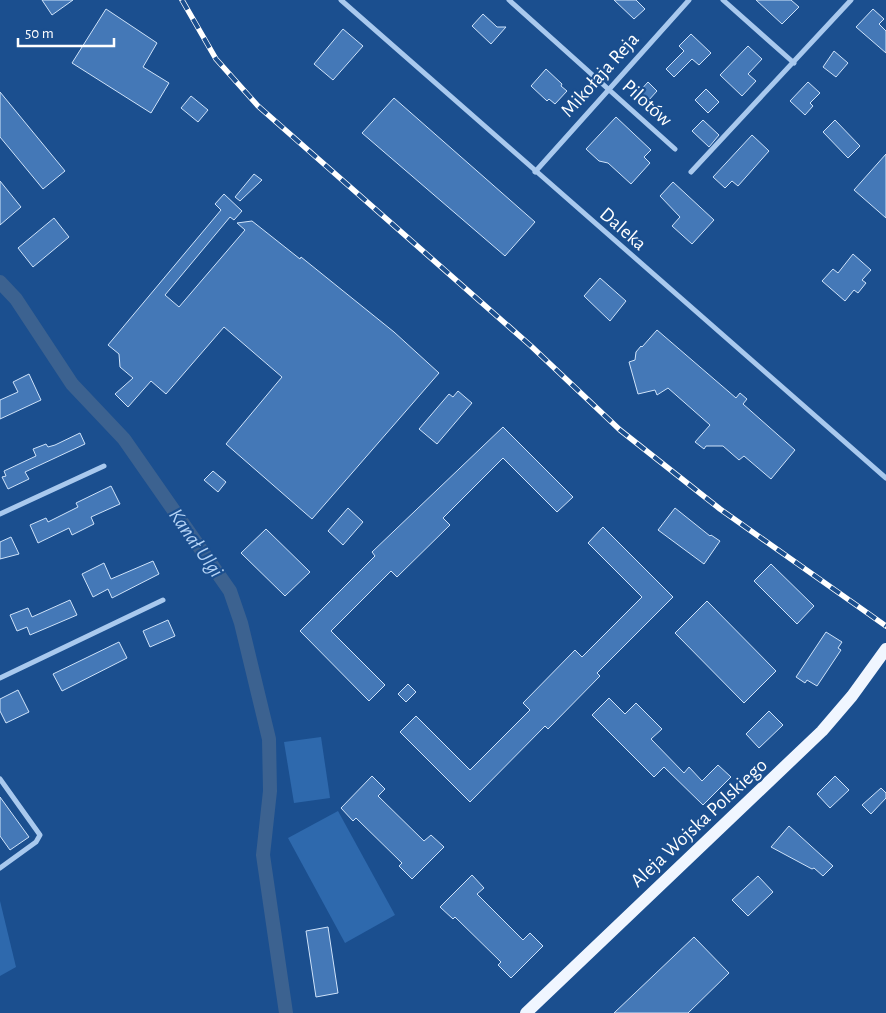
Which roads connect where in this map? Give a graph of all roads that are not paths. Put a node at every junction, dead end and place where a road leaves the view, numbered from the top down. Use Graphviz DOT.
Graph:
graph roads {
  1 [pos="341,0"];
  2 [pos="509,0"];
  3 [pos="689,0"];
  4 [pos="723,0"];
  5 [pos="852,0"];
  6 [pos="794,63"];
  7 [pos="608,88"];
  8 [pos="675,149"];
  9 [pos="535,172"];
  10 [pos="691,172"];
  11 [pos="104,466"];
  12 [pos="886,478"];
  13 [pos="0,514"];
  14 [pos="163,600"];
  15 [pos="886,649"];
  16 [pos="0,678"];
  17 [pos="0,779"];
  18 [pos="0,868"];
  19 [pos="526,1013"];
  1 -- 9 [label="street, Daleka"];
  2 -- 7 [label="street, Pilotów"];
  3 -- 7 [label="street, Mikołaja Reja"];
  4 -- 6 [label="street"];
  5 -- 6 [label="street"];
  6 -- 10 [label="street"];
  7 -- 8 [label="street, Pilotów"];
  7 -- 9 [label="street, Mikołaja Reja"];
  9 -- 12 [label="street, Daleka"];
  11 -- 13 [label="street"];
  14 -- 16 [label="street"];
  15 -- 19 [label="main road, Aleja Wojska Polskiego"];
  17 -- 18 [label="street"];
}
